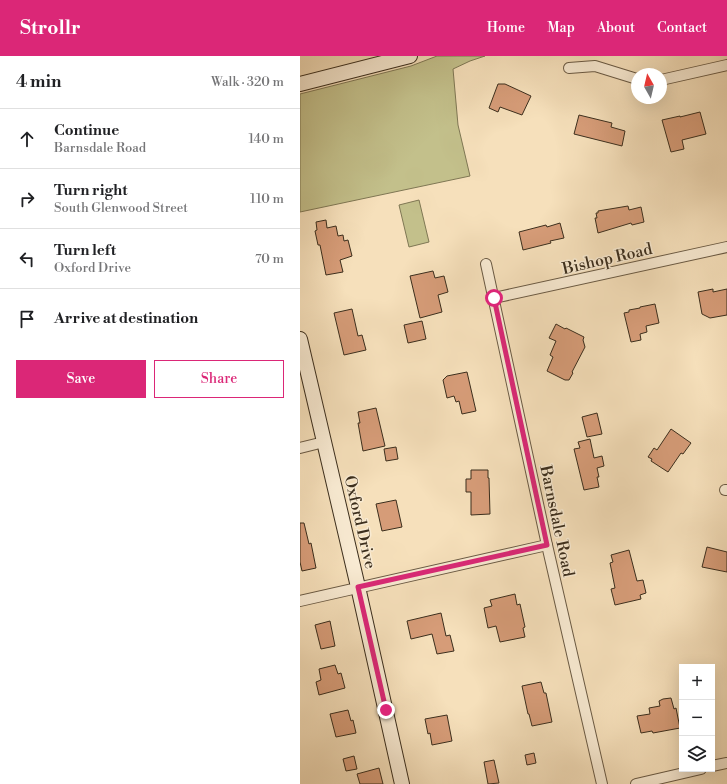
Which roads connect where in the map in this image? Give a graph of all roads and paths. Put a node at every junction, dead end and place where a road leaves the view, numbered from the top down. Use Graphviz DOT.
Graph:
graph roads {
  1 [pos="410,56"];
  2 [pos="727,65"];
  3 [pos="569,68"];
  4 [pos="631,77"];
  5 [pos="667,79"];
  6 [pos="300,84"];
  7 [pos="727,246"];
  8 [pos="486,264"];
  9 [pos="494,298"];
  10 [pos="300,339"];
  11 [pos="324,442"];
  12 [pos="300,448"];
  13 [pos="547,545"];
  14 [pos="358,587"];
  15 [pos="300,601"];
  16 [pos="727,763"];
  17 [pos="715,765"];
  18 [pos="688,772"];
  19 [pos="402,784"];
  20 [pos="602,784"];
  21 [pos="636,784"];
  1 -- 6 [label="main road"];
  2 -- 5 [label="street"];
  3 -- 4 [label="street"];
  7 -- 9 [label="street, Bishop Road"];
  8 -- 9 [label="street, Barnsdale Road"];
  9 -- 13 [label="street, Barnsdale Road"];
  10 -- 11 [label="main road, Oxford Drive"];
  11 -- 12 [label="street"];
  11 -- 14 [label="main road, Oxford Drive"];
  13 -- 14 [label="street"];
  13 -- 20 [label="street, Barnsdale Road"];
  14 -- 15 [label="street"];
  14 -- 19 [label="main road, Oxford Drive"];
  16 -- 17 [label="street"];
  18 -- 21 [label="street"];
}
